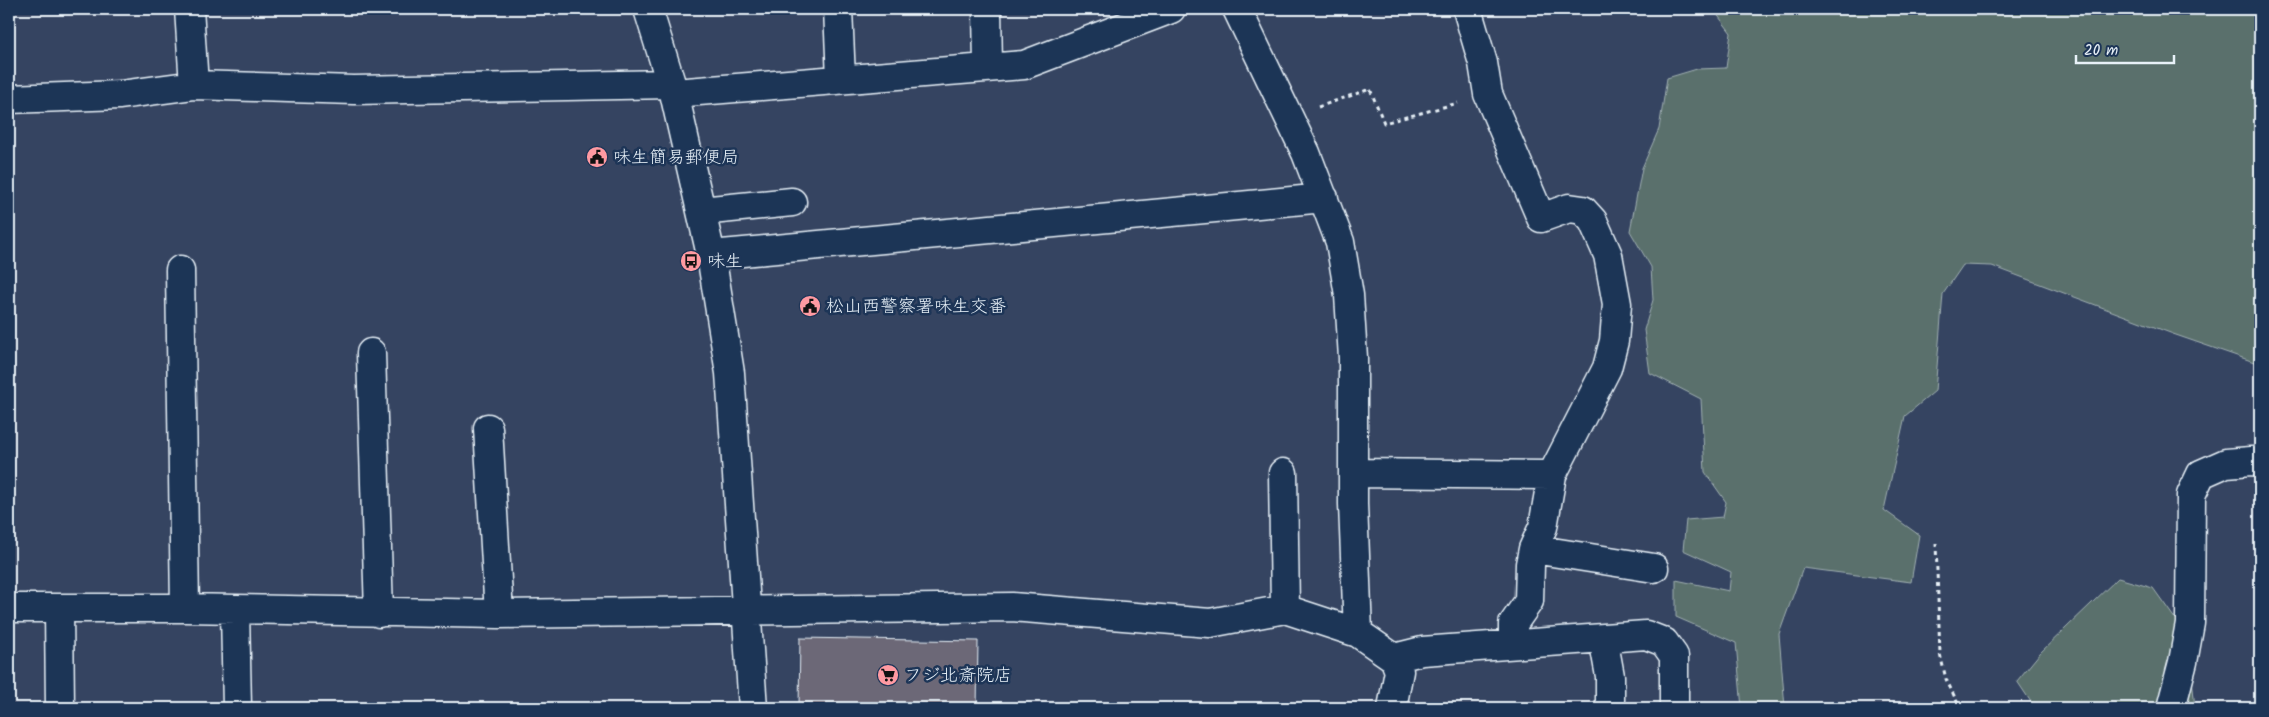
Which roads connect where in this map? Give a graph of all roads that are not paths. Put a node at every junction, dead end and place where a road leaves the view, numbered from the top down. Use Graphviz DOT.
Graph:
graph roads {
  1 [pos="189,9"];
  2 [pos="648,9"];
  3 [pos="838,9"];
  4 [pos="987,9"];
  5 [pos="1171,9"];
  6 [pos="1237,9"];
  7 [pos="1467,9"];
  8 [pos="988,68"];
  9 [pos="841,79"];
  10 [pos="194,85"];
  11 [pos="672,88"];
  12 [pos="9,98"];
  13 [pos="1324,198"];
  14 [pos="792,202"];
  15 [pos="701,211"];
  16 [pos="711,255"];
  17 [pos="180,270"];
  18 [pos="371,353"];
  19 [pos="488,428"];
  20 [pos="2260,462"];
  21 [pos="1283,473"];
  22 [pos="1352,473"];
  23 [pos="1552,475"];
  24 [pos="1533,549"];
  25 [pos="1654,568"];
  26 [pos="9,608"];
  27 [pos="185,608"];
  28 [pos="59,609"];
  29 [pos="1285,609"];
  30 [pos="235,610"];
  31 [pos="379,612"];
  32 [pos="748,612"];
  33 [pos="499,614"];
  34 [pos="1358,632"];
  35 [pos="1603,638"];
  36 [pos="1514,643"];
  37 [pos="1394,658"];
  38 [pos="60,708"];
  39 [pos="236,708"];
  40 [pos="753,708"];
  41 [pos="1392,708"];
  42 [pos="1610,708"];
  43 [pos="1674,708"];
  44 [pos="2171,708"];
  1 -- 10 [label="street"];
  2 -- 11 [label="street"];
  3 -- 9 [label="street"];
  4 -- 8 [label="street"];
  5 -- 8 [label="street"];
  6 -- 13 [label="street"];
  7 -- 23 [label="street"];
  8 -- 9 [label="street"];
  9 -- 11 [label="street"];
  10 -- 11 [label="street"];
  10 -- 12 [label="street"];
  11 -- 15 [label="street"];
  13 -- 16 [label="street"];
  13 -- 22 [label="street"];
  14 -- 15 [label="street"];
  15 -- 16 [label="street"];
  16 -- 32 [label="street"];
  17 -- 27 [label="street"];
  18 -- 31 [label="street"];
  19 -- 33 [label="street"];
  20 -- 44 [label="street"];
  21 -- 29 [label="street"];
  22 -- 23 [label="street"];
  22 -- 34 [label="street"];
  23 -- 24 [label="street"];
  24 -- 25 [label="street"];
  24 -- 36 [label="street"];
  26 -- 28 [label="street"];
  27 -- 28 [label="street"];
  27 -- 30 [label="street"];
  28 -- 38 [label="street"];
  29 -- 32 [label="street"];
  29 -- 34 [label="street"];
  30 -- 31 [label="street"];
  30 -- 39 [label="street"];
  31 -- 33 [label="street"];
  32 -- 33 [label="street"];
  32 -- 40 [label="street"];
  34 -- 37 [label="street"];
  35 -- 36 [label="street"];
  35 -- 42 [label="street"];
  35 -- 43 [label="street"];
  36 -- 37 [label="street"];
  37 -- 41 [label="street"];
}
